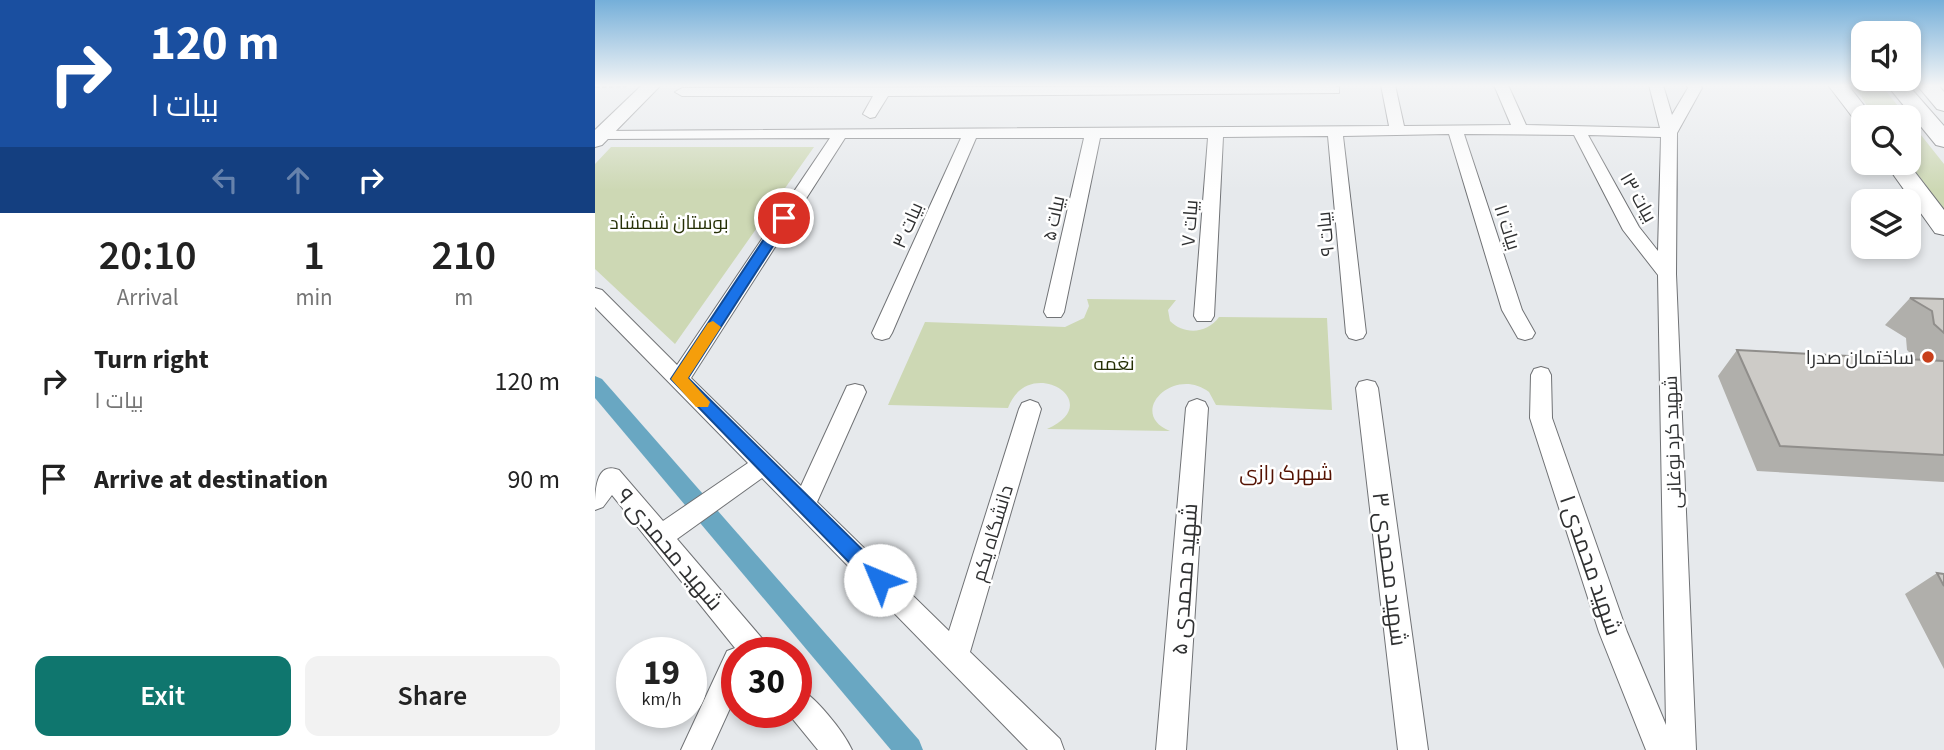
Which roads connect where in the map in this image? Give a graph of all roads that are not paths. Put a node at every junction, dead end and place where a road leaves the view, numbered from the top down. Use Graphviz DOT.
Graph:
graph roads {
  1 [pos="616,120"];
  2 [pos="1395,120"];
  3 [pos="1516,120"];
  4 [pos="1665,120"];
  5 [pos="1677,120"];
  6 [pos="1927,120"];
  7 [pos="1520,129"];
  8 [pos="1397,130"];
  9 [pos="1455,130"];
  10 [pos="1335,131"];
  11 [pos="971,133"];
  12 [pos="1093,133"];
  13 [pos="1216,133"];
  14 [pos="1669,133"];
  15 [pos="840,134"];
  16 [pos="1581,136"];
  17 [pos="599,137"];
  18 [pos="1944,140"];
  19 [pos="1905,175"];
  20 [pos="1944,227"];
  21 [pos="1667,274"];
  22 [pos="595,295"];
  23 [pos="1054,312"];
  24 [pos="1204,316"];
  25 [pos="1356,332"];
  26 [pos="882,333"];
  27 [pos="1525,333"];
  28 [pos="1541,375"];
  29 [pos="679,379"];
  30 [pos="1367,388"];
  31 [pos="855,392"];
  32 [pos="1197,408"];
  33 [pos="1030,409"];
  34 [pos="764,464"];
  35 [pos="595,500"];
  36 [pos="804,505"];
  37 [pos="660,537"];
  38 [pos="734,637"];
  39 [pos="955,656"];
  40 [pos="721,700"];
  41 [pos="812,720"];
  42 [pos="696,750"];
  43 [pos="837,750"];
  44 [pos="1049,750"];
  45 [pos="1171,750"];
  46 [pos="1413,750"];
  47 [pos="1661,750"];
  48 [pos="1681,750"];
  1 -- 17 [label="main road"];
  2 -- 8 [label="street"];
  3 -- 7 [label="street"];
  4 -- 14 [label="street, شهید کرد نوغانی"];
  5 -- 14 [label="street, شهید کرد نوغانی"];
  6 -- 18 [label="highway"];
  7 -- 9 [label="street"];
  7 -- 14 [label="street"];
  8 -- 9 [label="street"];
  8 -- 10 [label="street"];
  9 -- 27 [label="street, بیات ۱۱"];
  10 -- 13 [label="street"];
  10 -- 25 [label="street, بیات ۹"];
  11 -- 12 [label="street"];
  11 -- 15 [label="street"];
  11 -- 26 [label="street, بیات ۳"];
  12 -- 13 [label="street"];
  12 -- 23 [label="street, بیات ۵"];
  13 -- 24 [label="street, بیات ۷"];
  14 -- 21 [label="street, شهید کرد نوغانی"];
  15 -- 17 [label="street"];
  15 -- 29 [label="street"];
  16 -- 21 [label="street, بیات ۱۳"];
  19 -- 20 [label="highway"];
  21 -- 48 [label="street, شهید کرد نوغانی"];
  22 -- 29 [label="street"];
  28 -- 47 [label="street, شهید محمدی ۱"];
  29 -- 34 [label="street"];
  30 -- 46 [label="street, شهید محمدی ۳"];
  31 -- 36 [label="street"];
  32 -- 45 [label="street, شهید محمدی ۵"];
  33 -- 39 [label="street, دانشگاه یکم"];
  34 -- 36 [label="street"];
  34 -- 37 [label="street"];
  35 -- 37 [label="street, شهید محمدی ۹"];
  36 -- 39 [label="street"];
  37 -- 38 [label="street, شهید محمدی ۹"];
  39 -- 44 [label="street"];
  40 -- 42 [label="street"];
  41 -- 43 [label="street"];
}
